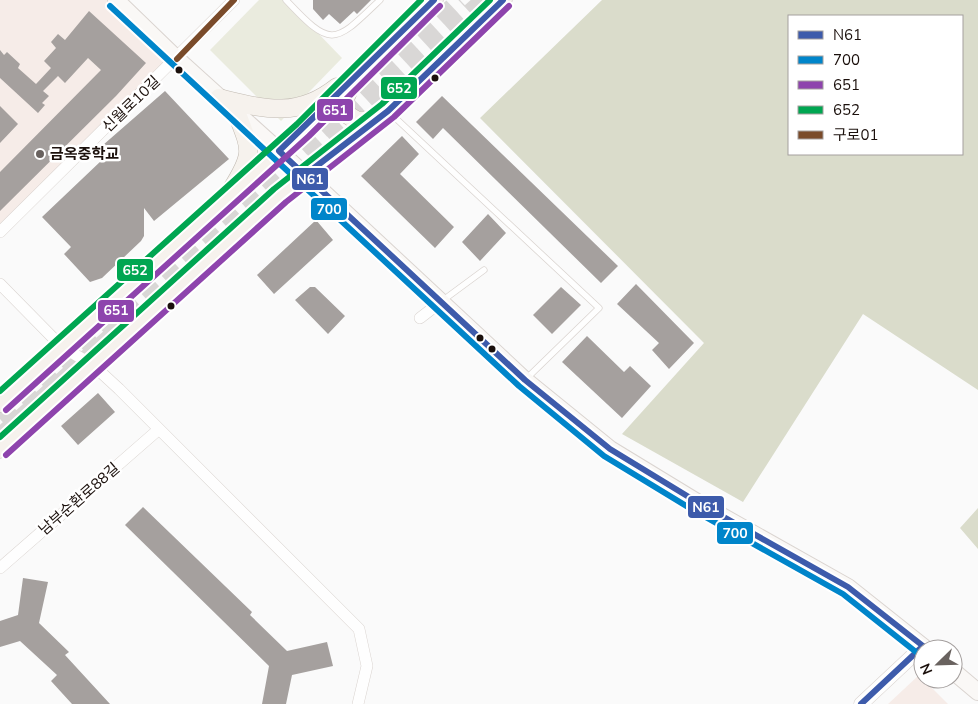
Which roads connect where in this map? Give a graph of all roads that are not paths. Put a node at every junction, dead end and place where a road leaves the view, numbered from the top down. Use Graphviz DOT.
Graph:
graph roads {
  1 [pos="116,0"];
  2 [pos="234,0"];
  3 [pos="286,0"];
  4 [pos="380,0"];
  5 [pos="434,0"];
  6 [pos="503,0"];
  7 [pos="177,59"];
  8 [pos="373,59"];
  9 [pos="350,86"];
  10 [pos="219,98"];
  11 [pos="237,114"];
  12 [pos="382,115"];
  13 [pos="279,151"];
  14 [pos="305,175"];
  15 [pos="224,202"];
  16 [pos="0,232"];
  17 [pos="484,270"];
  18 [pos="0,284"];
  19 [pos="442,302"];
  20 [pos="420,318"];
  21 [pos="61,346"];
  22 [pos="94,366"];
  23 [pos="525,380"];
  24 [pos="0,403"];
  25 [pos="158,430"];
  26 [pos="0,449"];
  27 [pos="0,568"];
  28 [pos="914,639"];
  29 [pos="913,658"];
  30 [pos="963,679"];
  31 [pos="978,692"];
  32 [pos="358,704"];
  33 [pos="861,704"];
  1 -- 7 [label="main road"];
  2 -- 7 [label="street, 신월로10길"];
  3 -- 4 [label="lane"];
  5 -- 8 [label="main road"];
  6 -- 12 [label="main road"];
  7 -- 10 [label="main road"];
  7 -- 16 [label="street, 신월로10길"];
  8 -- 9 [label="main road"];
  8 -- 10 [label="main road"];
  9 -- 12 [label="main road"];
  9 -- 13 [label="main road"];
  10 -- 11 [label="main road"];
  11 -- 13 [label="main road"];
  11 -- 15 [label="main road"];
  12 -- 14 [label="main road"];
  12 -- 23 [label="lane"];
  13 -- 14 [label="main road"];
  13 -- 15 [label="main road"];
  14 -- 19 [label="main road"];
  14 -- 22 [label="main road"];
  15 -- 21 [label="main road"];
  17 -- 19 [label="lane"];
  18 -- 21 [label="street"];
  19 -- 20 [label="street"];
  19 -- 23 [label="main road"];
  21 -- 22 [label="street"];
  21 -- 24 [label="main road"];
  22 -- 25 [label="street"];
  22 -- 26 [label="main road"];
  23 -- 28 [label="main road"];
  25 -- 27 [label="street, 남부순환로88길"];
  25 -- 32 [label="street"];
  29 -- 33 [label="street"];
  30 -- 31 [label="main road"];
}
